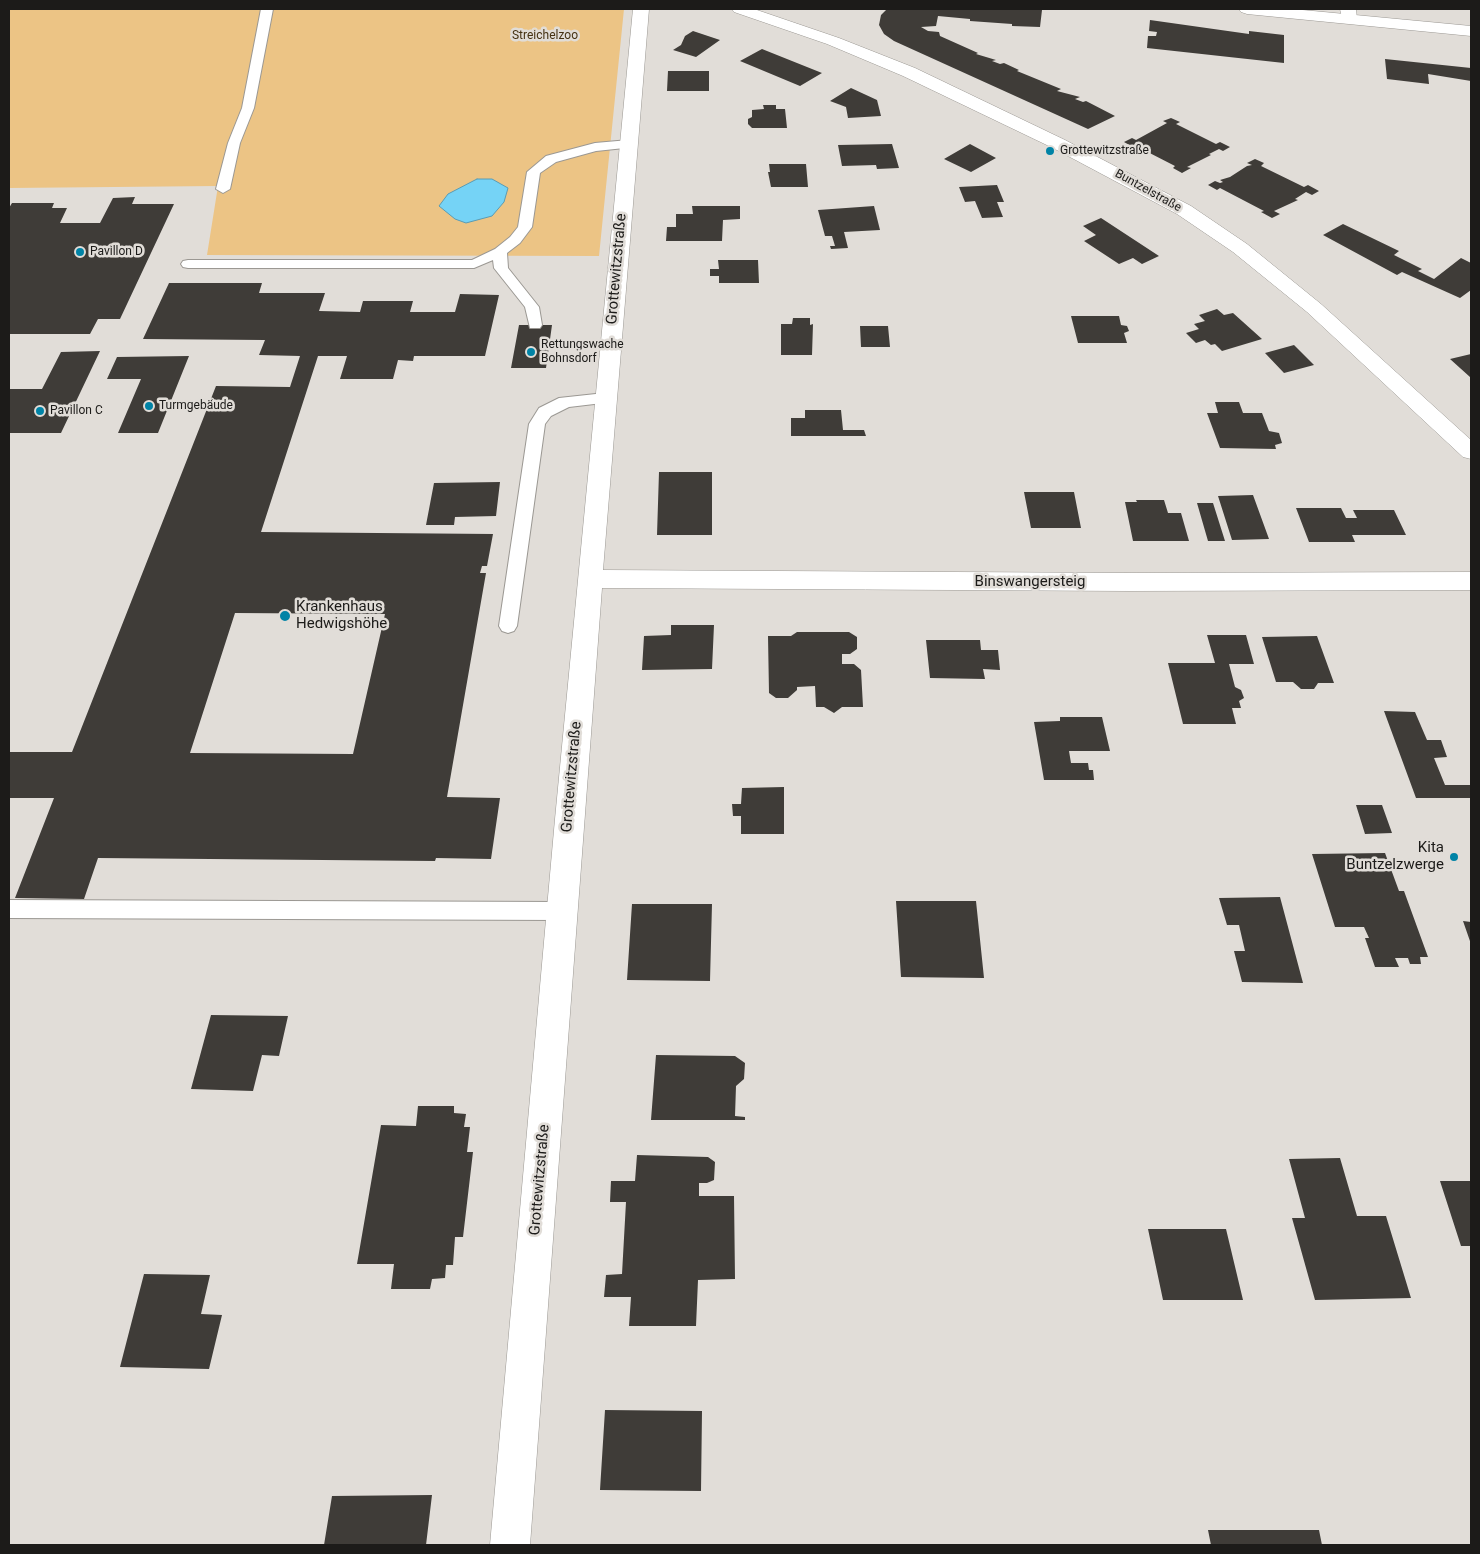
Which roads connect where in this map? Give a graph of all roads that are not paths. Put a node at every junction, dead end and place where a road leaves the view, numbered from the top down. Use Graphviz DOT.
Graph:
graph roads {
  1 [pos="267,9"];
  2 [pos="641,9"];
  3 [pos="740,9"];
  4 [pos="1247,9"];
  5 [pos="1348,14"];
  6 [pos="1471,31"];
  7 [pos="629,144"];
  8 [pos="223,189"];
  9 [pos="500,252"];
  10 [pos="188,264"];
  11 [pos="535,325"];
  12 [pos="605,398"];
  13 [pos="1471,452"];
  14 [pos="590,579"];
  15 [pos="1471,581"];
  16 [pos="508,626"];
  17 [pos="9,908"];
  18 [pos="561,911"];
  19 [pos="510,1545"];
  1 -- 8 [label="lane"];
  2 -- 7 [label="street, Grottewitzstraße"];
  3 -- 13 [label="street, Buntzelstraße"];
  4 -- 5 [label="street"];
  5 -- 6 [label="street"];
  7 -- 9 [label="lane"];
  7 -- 12 [label="street, Grottewitzstraße"];
  9 -- 10 [label="lane"];
  9 -- 11 [label="lane"];
  12 -- 14 [label="street, Grottewitzstraße"];
  12 -- 16 [label="lane"];
  14 -- 15 [label="street, Binswangersteig"];
  14 -- 18 [label="street, Grottewitzstraße"];
  17 -- 18 [label="lane"];
  18 -- 19 [label="street, Grottewitzstraße"];
}
